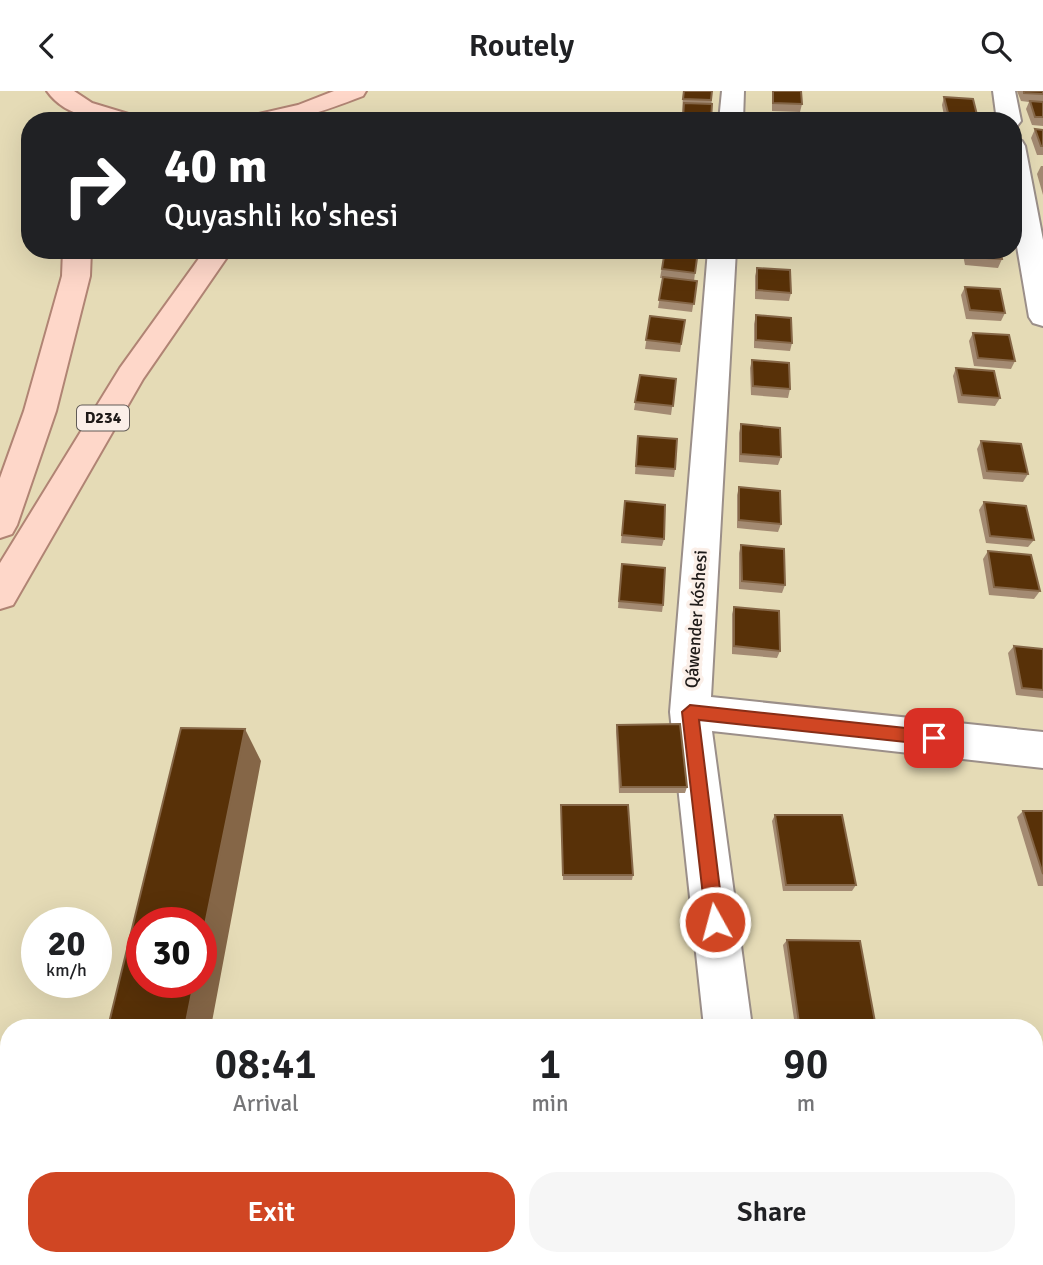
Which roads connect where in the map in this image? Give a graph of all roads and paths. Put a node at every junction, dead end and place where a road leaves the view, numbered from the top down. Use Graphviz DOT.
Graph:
graph roads {
  1 [pos="56,91"];
  2 [pos="355,91"];
  3 [pos="733,91"];
  4 [pos="1004,91"];
  5 [pos="60,112"];
  6 [pos="97,112"];
  7 [pos="296,112"];
  8 [pos="337,112"];
  9 [pos="732,112"];
  10 [pos="1008,112"];
  11 [pos="1022,197"];
  12 [pos="77,259"];
  13 [pos="212,259"];
  14 [pos="721,259"];
  15 [pos="1043,317"];
  16 [pos="0,525"];
  17 [pos="0,595"];
  18 [pos="690,712"];
  19 [pos="1043,750"];
  20 [pos="727,1019"];
  1 -- 5 [label="main road"];
  1 -- 6 [label="main road"];
  2 -- 7 [label="main road"];
  2 -- 8 [label="main road"];
  3 -- 9 [label="street"];
  4 -- 10 [label="street"];
  11 -- 15 [label="street"];
  12 -- 16 [label="main road"];
  13 -- 17 [label="main road, D234"];
  14 -- 18 [label="street, Qáwender kóshesi"];
  18 -- 19 [label="street"];
  18 -- 20 [label="street, Qáwender kóshesi"];
}
